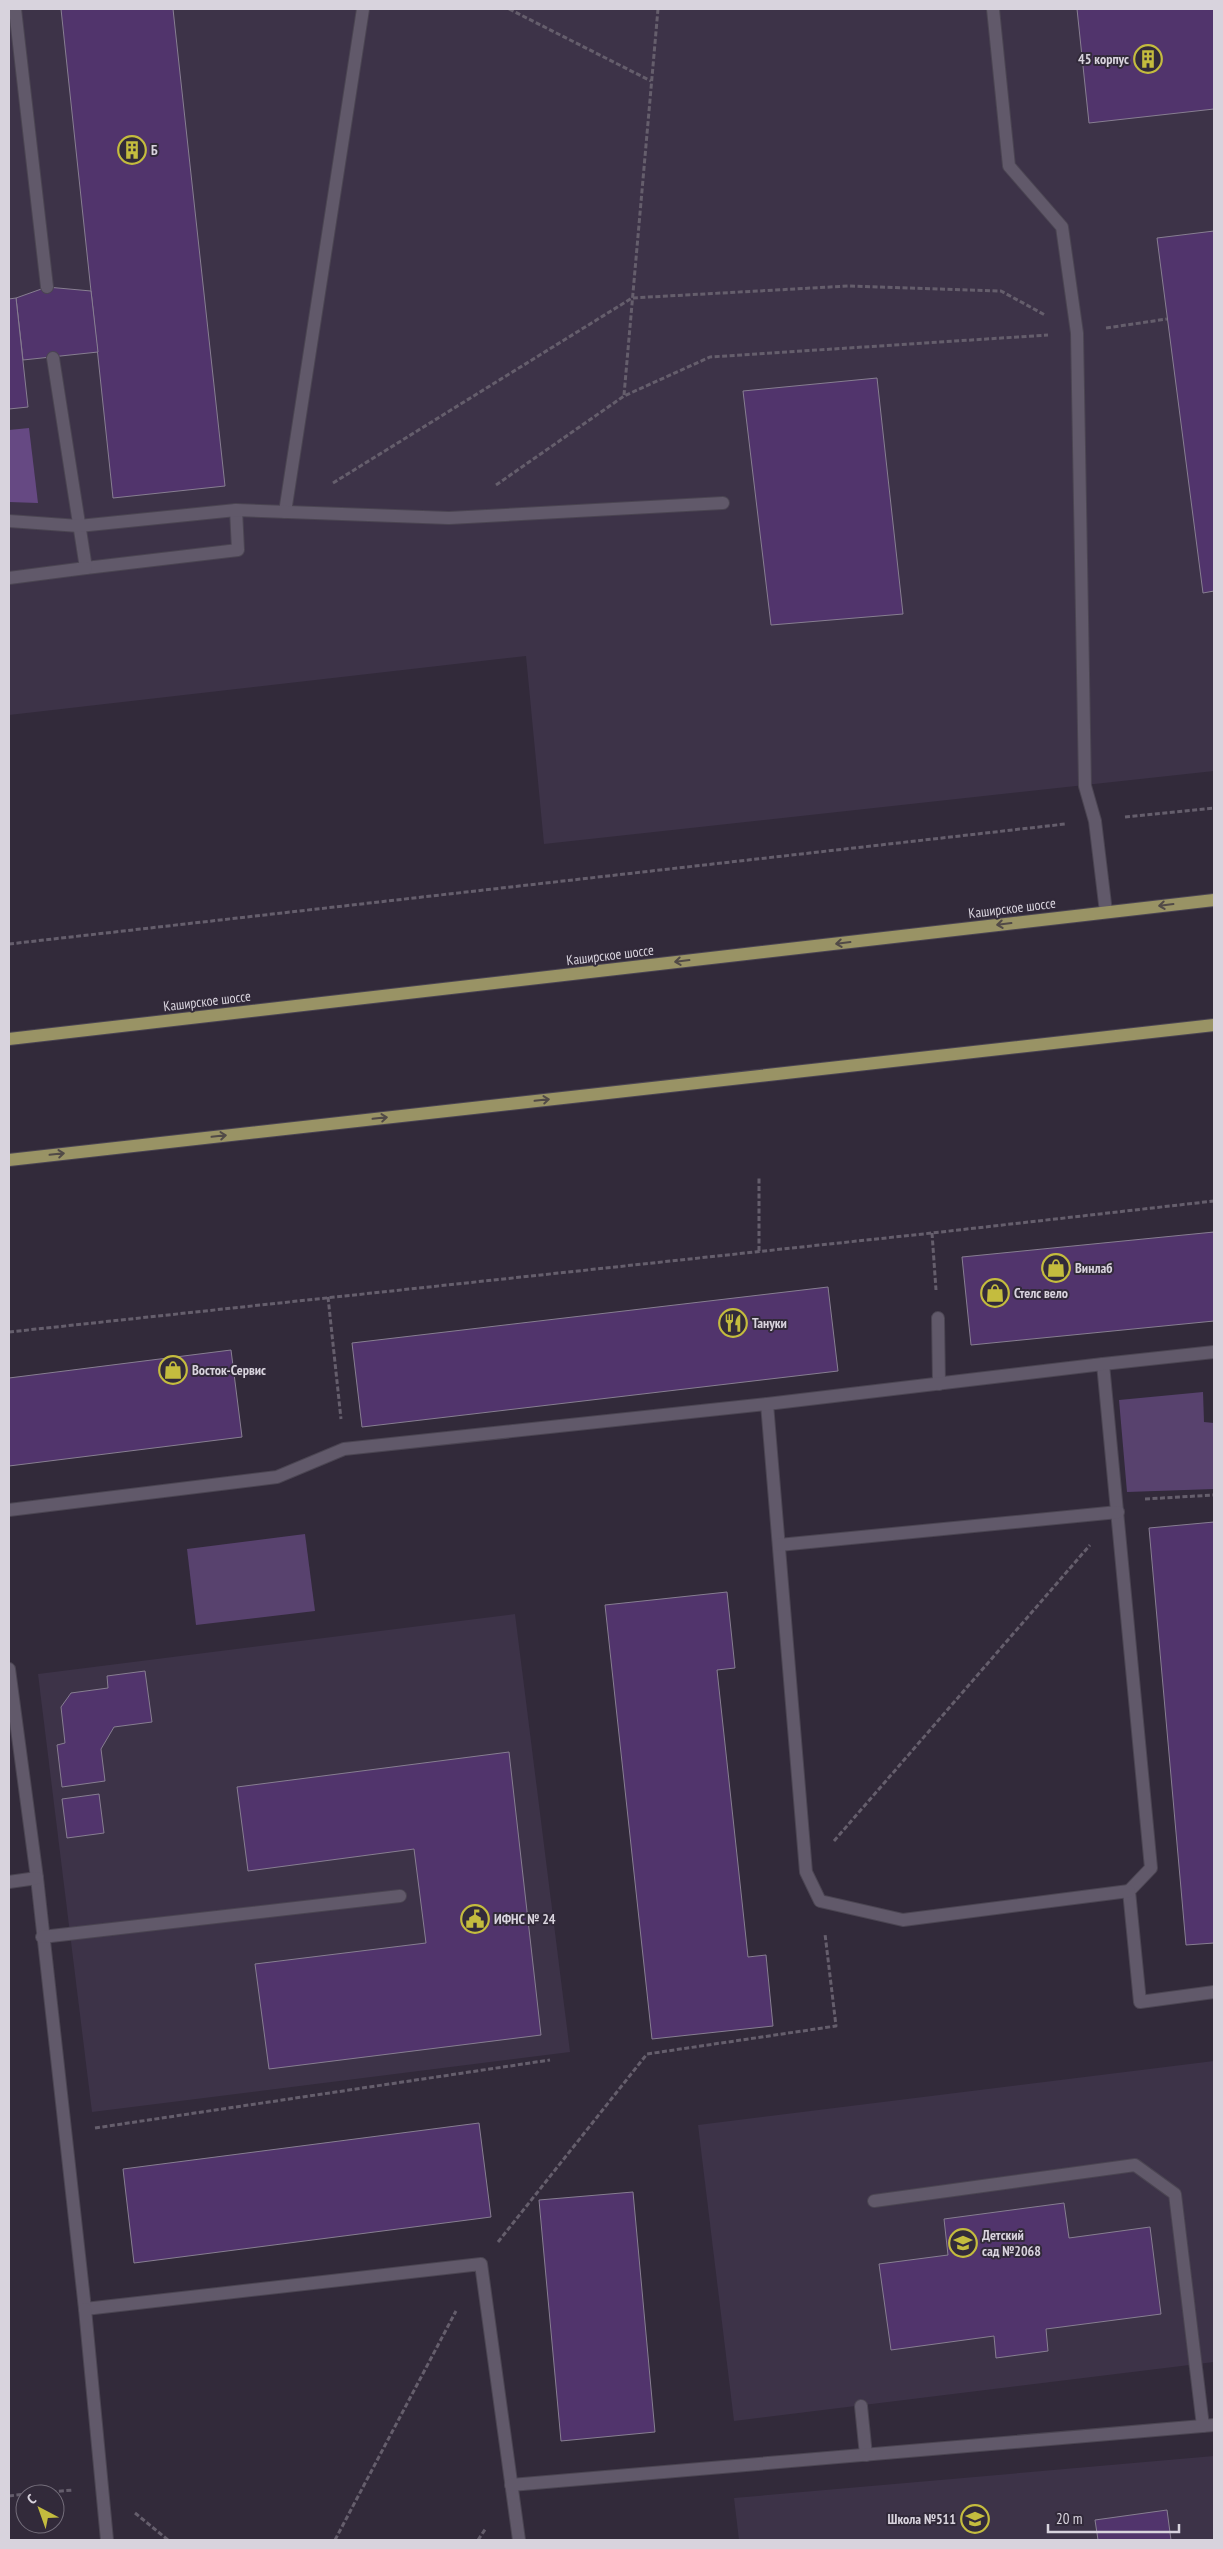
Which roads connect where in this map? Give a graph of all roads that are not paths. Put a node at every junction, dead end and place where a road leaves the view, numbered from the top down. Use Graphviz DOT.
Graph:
graph roads {
  1 [pos="15,9"];
  2 [pos="364,9"];
  3 [pos="993,9"];
  4 [pos="47,287"];
  5 [pos="53,358"];
  6 [pos="723,503"];
  7 [pos="236,510"];
  8 [pos="285,512"];
  9 [pos="9,521"];
  10 [pos="79,526"];
  11 [pos="86,568"];
  12 [pos="9,578"];
  13 [pos="1214,900"];
  14 [pos="1106,912"];
  15 [pos="1214,1025"];
  16 [pos="9,1039"];
  17 [pos="9,1160"];
  18 [pos="938,1318"];
  19 [pos="1214,1352"];
  20 [pos="1104,1364"];
  21 [pos="939,1384"];
  22 [pos="768,1404"];
  23 [pos="9,1510"];
  24 [pos="1118,1512"];
  25 [pos="779,1545"];
  26 [pos="9,1669"];
  27 [pos="37,1878"];
  28 [pos="9,1882"];
  29 [pos="1129,1891"];
  30 [pos="400,1896"];
  31 [pos="42,1938"];
  32 [pos="1214,1992"];
  33 [pos="874,2201"];
  34 [pos="85,2309"];
  35 [pos="861,2406"];
  36 [pos="1208,2426"];
  37 [pos="866,2455"];
  38 [pos="512,2485"];
  39 [pos="107,2540"];
  40 [pos="519,2540"];
  1 -- 4 [label="lane"];
  2 -- 8 [label="lane"];
  3 -- 14 [label="lane"];
  5 -- 10 [label="lane"];
  6 -- 8 [label="lane"];
  7 -- 8 [label="lane"];
  7 -- 10 [label="lane"];
  7 -- 11 [label="lane"];
  9 -- 10 [label="lane"];
  10 -- 11 [label="lane"];
  11 -- 12 [label="lane"];
  13 -- 14 [label="main road, Каширское шоссе, one-way"];
  14 -- 16 [label="main road, Каширское шоссе, one-way"];
  17 -- 15 [label="main road, one-way"];
  18 -- 21 [label="lane"];
  19 -- 20 [label="lane"];
  20 -- 21 [label="lane"];
  20 -- 24 [label="lane"];
  21 -- 22 [label="lane"];
  22 -- 23 [label="lane"];
  22 -- 25 [label="lane"];
  24 -- 25 [label="lane"];
  24 -- 29 [label="lane"];
  25 -- 29 [label="lane"];
  26 -- 27 [label="lane"];
  27 -- 28 [label="lane"];
  27 -- 31 [label="lane"];
  29 -- 32 [label="lane"];
  30 -- 31 [label="lane"];
  31 -- 34 [label="lane"];
  33 -- 36 [label="lane"];
  34 -- 38 [label="lane"];
  34 -- 39 [label="lane"];
  35 -- 37 [label="lane"];
  36 -- 37 [label="lane"];
  37 -- 38 [label="lane"];
  38 -- 40 [label="lane"];
}
